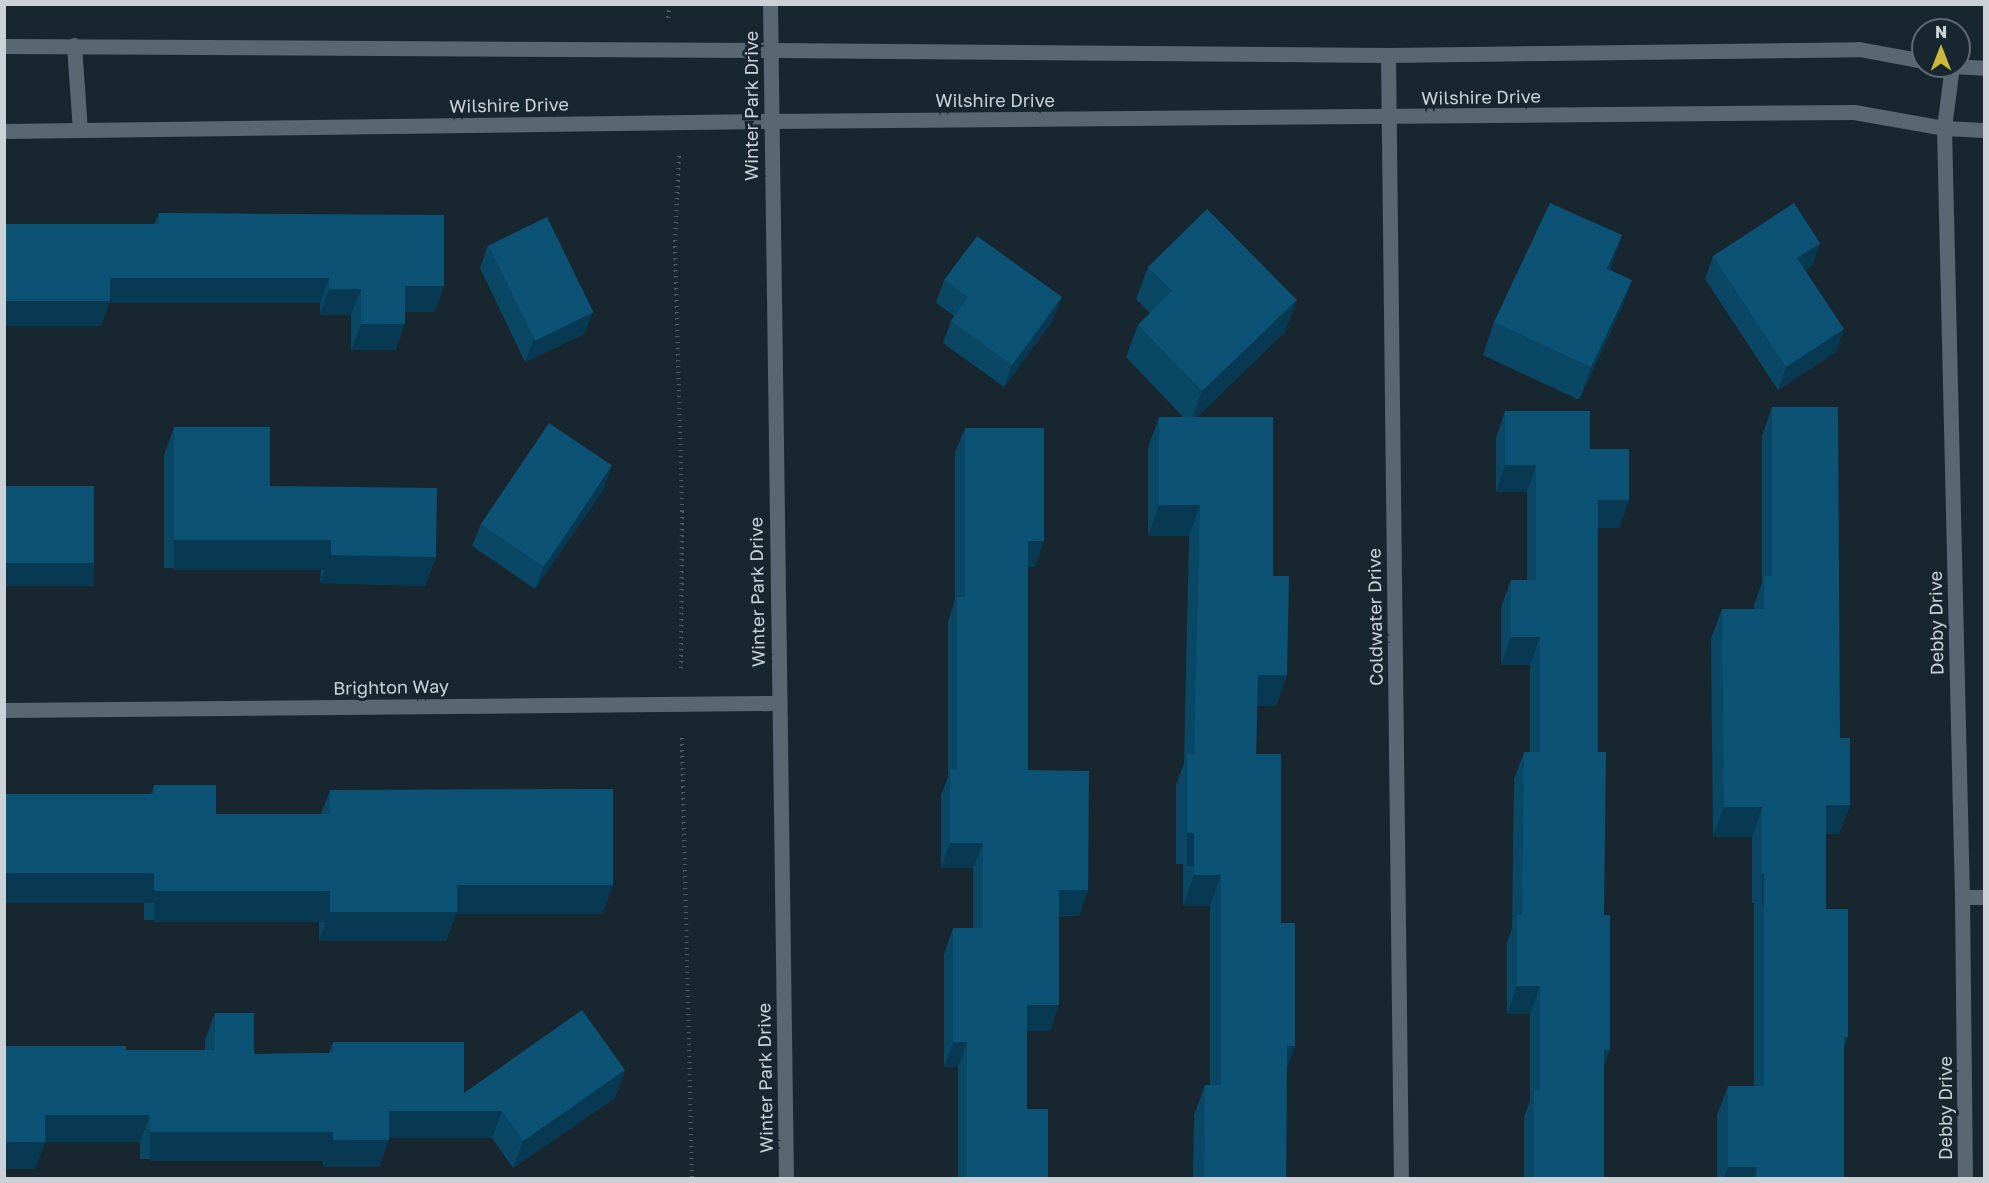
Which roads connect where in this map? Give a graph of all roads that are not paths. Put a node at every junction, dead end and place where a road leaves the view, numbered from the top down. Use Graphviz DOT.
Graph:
graph roads {
  1 [pos="770,4"];
  2 [pos="74,45"];
  3 [pos="4,46"];
  4 [pos="772,50"];
  5 [pos="1388,55"];
  6 [pos="1911,59"];
  7 [pos="1950,78"];
  8 [pos="1388,118"];
  9 [pos="770,121"];
  10 [pos="1944,128"];
  11 [pos="80,130"];
  12 [pos="1984,130"];
  13 [pos="4,131"];
  14 [pos="778,703"];
  15 [pos="4,710"];
  16 [pos="1962,897"];
  17 [pos="1984,897"];
  18 [pos="786,1179"];
  19 [pos="1401,1179"];
  20 [pos="1965,1179"];
  1 -- 4 [label="street, Winter Park Drive"];
  2 -- 3 [label="street"];
  2 -- 4 [label="street"];
  2 -- 11 [label="street"];
  4 -- 5 [label="street"];
  4 -- 9 [label="street, Winter Park Drive"];
  5 -- 6 [label="street"];
  5 -- 8 [label="street, Coldwater Drive"];
  7 -- 10 [label="street, Debby Drive"];
  8 -- 9 [label="street, Wilshire Drive"];
  8 -- 10 [label="street, Wilshire Drive"];
  8 -- 19 [label="street, Coldwater Drive"];
  9 -- 11 [label="street, Wilshire Drive"];
  9 -- 14 [label="street, Winter Park Drive"];
  10 -- 12 [label="street, Wilshire Drive"];
  10 -- 16 [label="street, Debby Drive"];
  11 -- 13 [label="street, Wilshire Drive"];
  14 -- 15 [label="street, Brighton Way"];
  14 -- 18 [label="street, Winter Park Drive"];
  16 -- 17 [label="street"];
  16 -- 20 [label="street, Debby Drive"];
}
